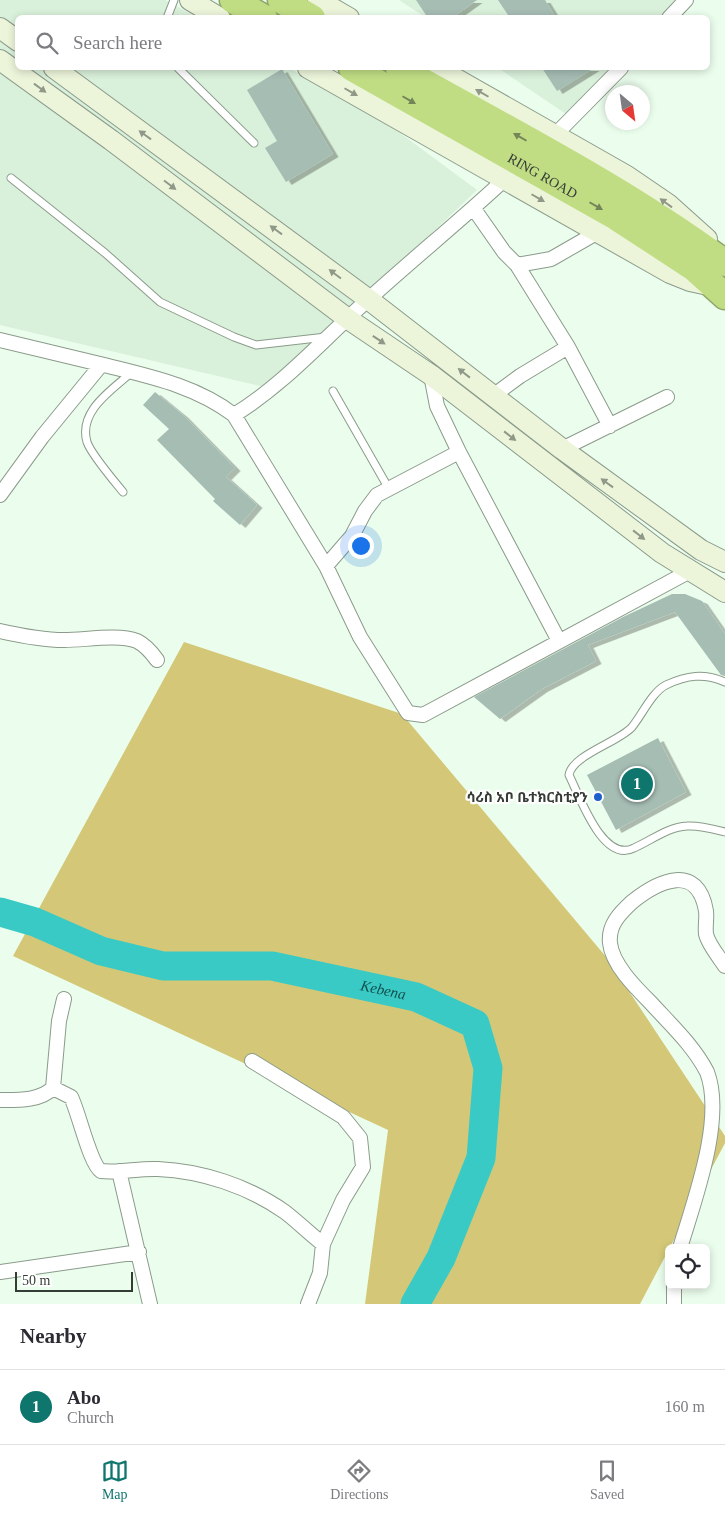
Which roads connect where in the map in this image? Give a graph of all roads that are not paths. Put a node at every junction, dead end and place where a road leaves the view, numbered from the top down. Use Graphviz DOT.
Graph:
graph roads {
  1 [pos="174,0"];
  2 [pos="190,0"];
  3 [pos="233,0"];
  4 [pos="281,0"];
  5 [pos="318,0"];
  6 [pos="686,0"];
  7 [pos="168,15"];
  8 [pos="215,15"];
  9 [pos="259,15"];
  10 [pos="307,15"];
  11 [pos="344,15"];
  12 [pos="672,15"];
  13 [pos="0,28"];
  14 [pos="15,39"];
  15 [pos="0,60"];
  16 [pos="57,70"];
  17 [pos="180,70"];
  18 [pos="312,70"];
  19 [pos="356,70"];
  20 [pos="403,70"];
  21 [pos="441,70"];
  22 [pos="619,70"];
  23 [pos="555,135"];
  24 [pos="254,143"];
  25 [pos="11,178"];
  26 [pos="505,179"];
  27 [pos="474,209"];
  28 [pos="598,232"];
  29 [pos="517,265"];
  30 [pos="722,277"];
  31 [pos="368,299"];
  32 [pos="348,319"];
  33 [pos="329,337"];
  34 [pos="0,340"];
  35 [pos="568,347"];
  36 [pos="101,364"];
  37 [pos="132,372"];
  38 [pos="431,375"];
  39 [pos="333,391"];
  40 [pos="493,396"];
  41 [pos="667,397"];
  42 [pos="234,415"];
  43 [pos="610,426"];
  44 [pos="562,450"];
  45 [pos="459,452"];
  46 [pos="389,489"];
  47 [pos="123,492"];
  48 [pos="0,495"];
  49 [pos="725,562"];
  50 [pos="326,566"];
  51 [pos="690,571"];
  52 [pos="725,592"];
  53 [pos="0,631"];
  54 [pos="559,641"];
  55 [pos="156,660"];
  56 [pos="725,682"];
  57 [pos="725,832"];
  58 [pos="725,966"];
  59 [pos="64,999"];
  60 [pos="252,1061"];
  61 [pos="53,1088"];
  62 [pos="0,1100"];
  63 [pos="119,1172"];
  64 [pos="323,1244"];
  65 [pos="681,1244"];
  66 [pos="139,1252"];
  67 [pos="0,1272"];
  68 [pos="674,1289"];
  69 [pos="150,1304"];
  70 [pos="308,1304"];
  71 [pos="674,1304"];
  1 -- 7 [label="lane"];
  2 -- 8 [label="main road"];
  3 -- 9 [label="highway"];
  4 -- 10 [label="highway"];
  5 -- 11 [label="main road"];
  6 -- 12 [label="street"];
  13 -- 14 [label="main road"];
  15 -- 32 [label="main road, one-way"];
  31 -- 16 [label="main road, one-way"];
  17 -- 24 [label="lane"];
  18 -- 26 [label="main road, one-way"];
  19 -- 30 [label="highway, RING ROAD, one-way"];
  30 -- 20 [label="highway, RING ROAD, one-way"];
  23 -- 21 [label="main road, one-way"];
  22 -- 23 [label="street"];
  30 -- 23 [label="main road, one-way"];
  25 -- 33 [label="lane"];
  26 -- 27 [label="street"];
  26 -- 28 [label="main road, one-way"];
  27 -- 29 [label="street"];
  27 -- 31 [label="street"];
  28 -- 29 [label="street"];
  28 -- 30 [label="main road"];
  29 -- 35 [label="street"];
  31 -- 32 [label="street"];
  40 -- 31 [label="main road, one-way"];
  32 -- 33 [label="street"];
  32 -- 38 [label="main road, one-way"];
  33 -- 42 [label="street"];
  34 -- 36 [label="street"];
  35 -- 40 [label="street"];
  35 -- 43 [label="street"];
  36 -- 37 [label="street"];
  36 -- 48 [label="street"];
  37 -- 42 [label="street"];
  37 -- 47 [label="lane"];
  38 -- 45 [label="street"];
  38 -- 51 [label="main road, one-way"];
  39 -- 46 [label="lane"];
  40 -- 44 [label="main road"];
  41 -- 43 [label="street"];
  42 -- 50 [label="street"];
  43 -- 44 [label="street"];
  49 -- 44 [label="main road, one-way"];
  45 -- 46 [label="street"];
  45 -- 54 [label="street"];
  46 -- 50 [label="street"];
  50 -- 54 [label="street"];
  51 -- 52 [label="main road"];
  51 -- 54 [label="street"];
  53 -- 55 [label="street"];
  56 -- 57 [label="lane"];
  58 -- 65 [label="street"];
  59 -- 61 [label="street"];
  60 -- 64 [label="street"];
  61 -- 62 [label="street"];
  61 -- 63 [label="street"];
  63 -- 64 [label="street"];
  63 -- 66 [label="street"];
  64 -- 70 [label="street"];
  66 -- 67 [label="street"];
  66 -- 69 [label="street"];
  68 -- 71 [label="street"];
}
